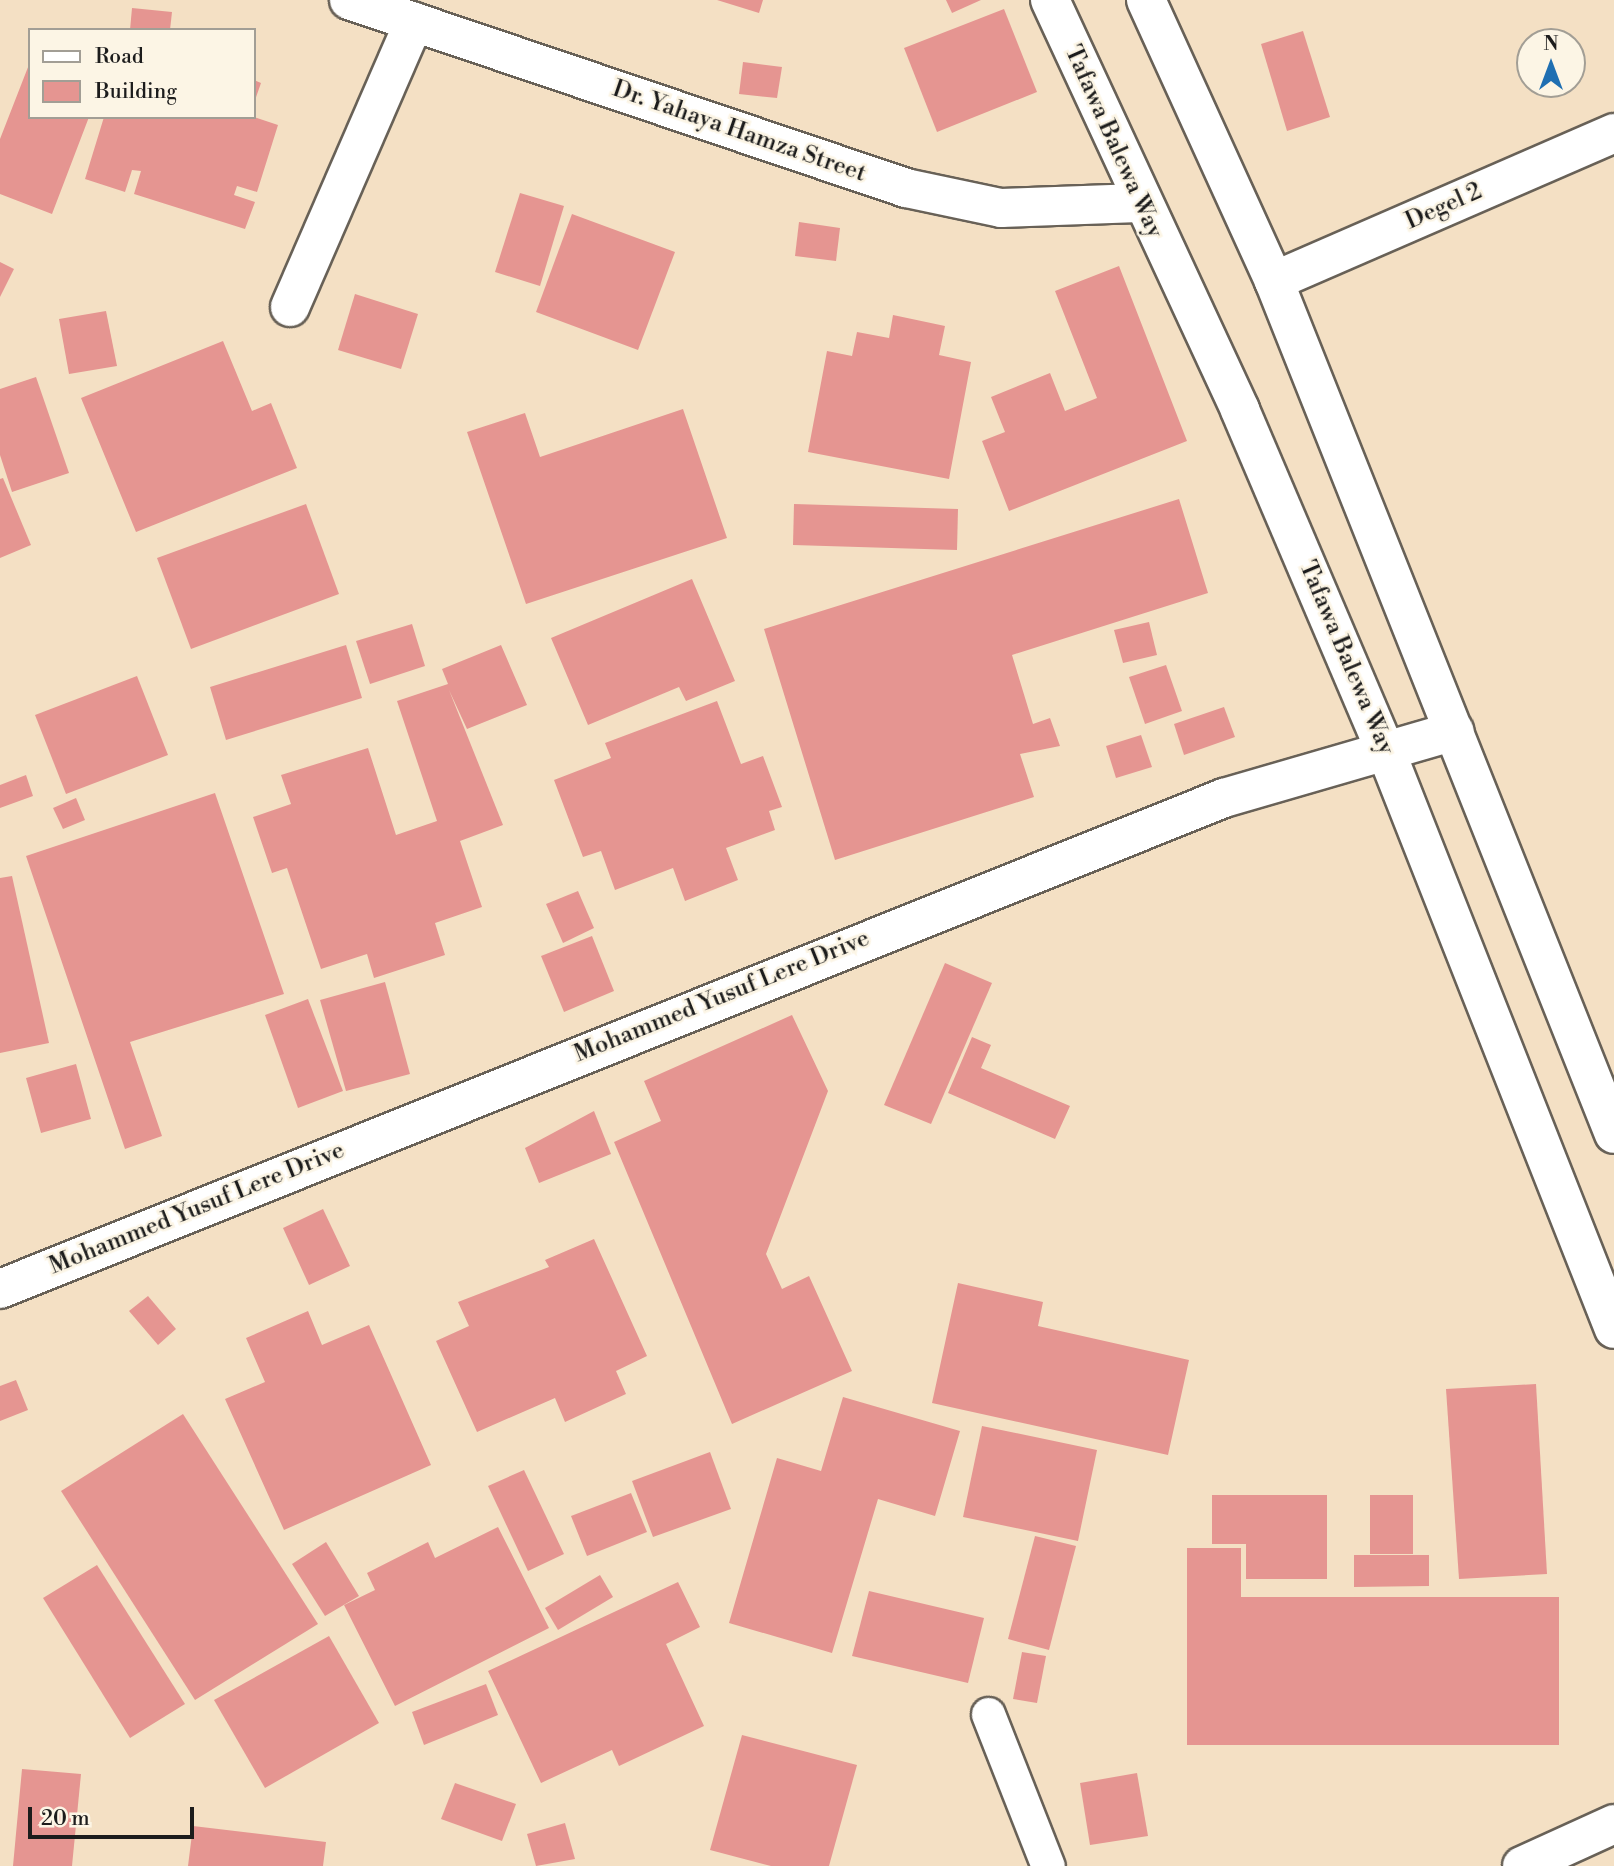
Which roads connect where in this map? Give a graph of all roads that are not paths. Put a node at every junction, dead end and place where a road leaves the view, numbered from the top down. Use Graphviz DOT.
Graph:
graph roads {
  1 [pos="349,0"];
  2 [pos="1050,0"];
  3 [pos="1146,0"];
  4 [pos="414,22"];
  5 [pos="1614,133"];
  6 [pos="1139,203"];
  7 [pos="1274,281"];
  8 [pos="290,307"];
  9 [pos="1454,731"];
  10 [pos="1387,754"];
  11 [pos="1614,1134"];
  12 [pos="0,1289"];
  13 [pos="1614,1329"];
  14 [pos="988,1714"];
  15 [pos="1614,1824"];
  16 [pos="1048,1866"];
  17 [pos="1522,1866"];
  1 -- 4 [label="street, Dr. Yahaya Hamza Street"];
  2 -- 6 [label="street, Tafawa Balewa Way"];
  3 -- 7 [label="street"];
  4 -- 6 [label="street, Dr. Yahaya Hamza Street"];
  4 -- 8 [label="street"];
  5 -- 7 [label="street, Degel 2"];
  6 -- 10 [label="street, Tafawa Balewa Way"];
  7 -- 9 [label="street"];
  9 -- 10 [label="street, Mohammed Yusuf Lere Drive"];
  9 -- 11 [label="street"];
  10 -- 12 [label="street, Mohammed Yusuf Lere Drive"];
  10 -- 13 [label="street, Tafawa Balewa Way"];
  14 -- 16 [label="lane"];
  15 -- 17 [label="street"];
}
